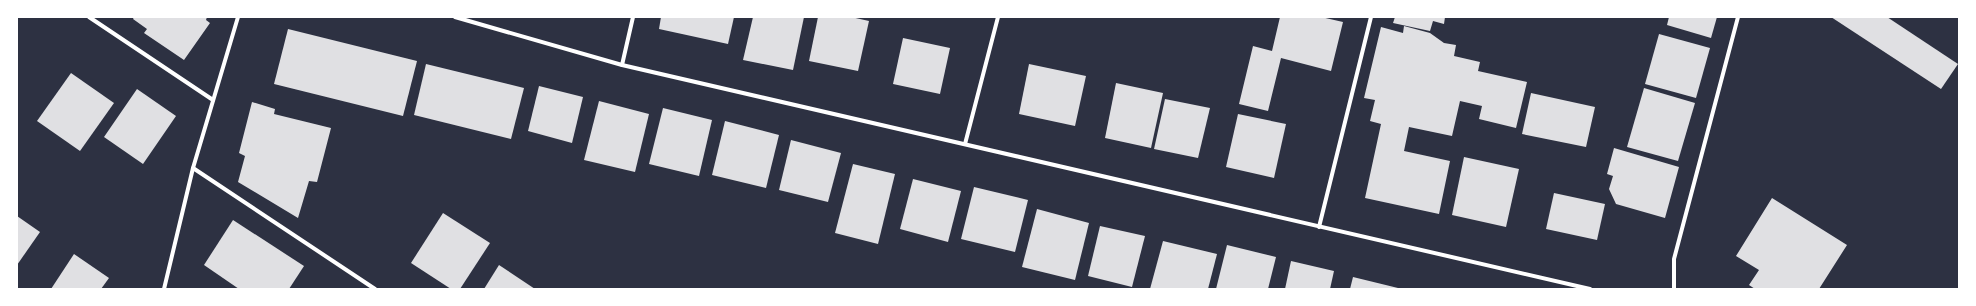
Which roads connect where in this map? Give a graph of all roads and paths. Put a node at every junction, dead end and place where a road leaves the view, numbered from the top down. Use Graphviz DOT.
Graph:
graph roads {
  1 [pos="89,17"];
  2 [pos="238,17"];
  3 [pos="455,17"];
  4 [pos="633,17"];
  5 [pos="998,17"];
  6 [pos="1371,17"];
  7 [pos="1738,17"];
  8 [pos="622,65"];
  9 [pos="213,100"];
  10 [pos="965,144"];
  11 [pos="193,168"];
  12 [pos="1320,226"];
  13 [pos="164,289"];
  14 [pos="375,289"];
  15 [pos="1590,289"];
  16 [pos="1674,289"];
  1 -- 9 [label="street"];
  2 -- 9 [label="street"];
  3 -- 8 [label="street"];
  4 -- 8 [label="street"];
  5 -- 10 [label="street"];
  6 -- 12 [label="street"];
  7 -- 16 [label="street"];
  8 -- 10 [label="street"];
  9 -- 11 [label="street"];
  10 -- 12 [label="street"];
  11 -- 13 [label="street"];
  11 -- 14 [label="street"];
  12 -- 15 [label="street"];
}
